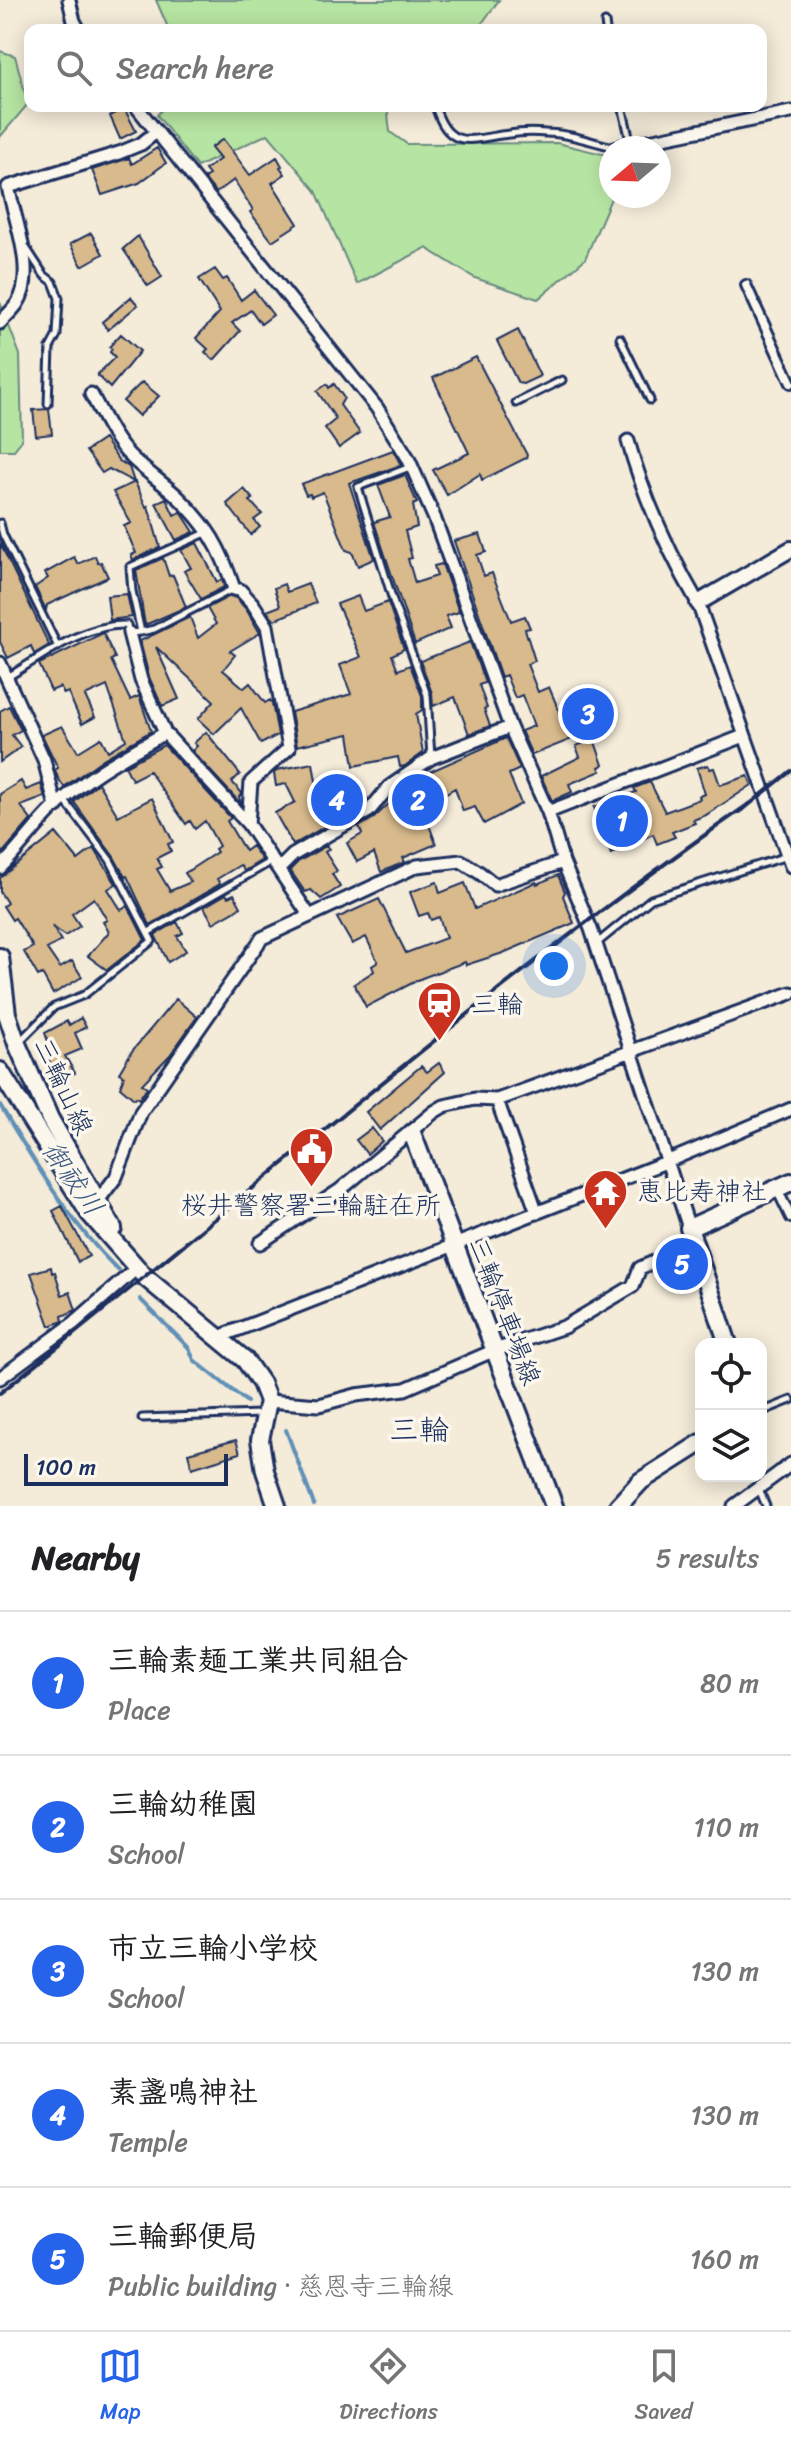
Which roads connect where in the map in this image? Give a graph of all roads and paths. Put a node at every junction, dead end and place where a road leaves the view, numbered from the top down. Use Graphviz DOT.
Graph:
graph roads {
  1 [pos="69,0"];
  2 [pos="76,24"];
  3 [pos="141,112"];
  4 [pos="437,112"];
  5 [pos="623,112"];
  6 [pos="791,112"];
  7 [pos="156,132"];
  8 [pos="629,136"];
  9 [pos="671,138"];
  10 [pos="599,144"];
  11 [pos="21,241"];
  12 [pos="746,285"];
  13 [pos="0,323"];
  14 [pos="620,338"];
  15 [pos="562,380"];
  16 [pos="791,383"];
  17 [pos="91,394"];
  18 [pos="650,400"];
  19 [pos="516,403"];
  20 [pos="48,404"];
  21 [pos="628,441"];
  22 [pos="412,466"];
  23 [pos="0,523"];
  24 [pos="209,532"];
  25 [pos="791,549"];
  26 [pos="234,589"];
  27 [pos="698,603"];
  28 [pos="135,632"];
  29 [pos="58,647"];
  30 [pos="0,663"];
  31 [pos="7,677"];
  32 [pos="510,727"];
  33 [pos="165,733"];
  34 [pos="744,736"];
  35 [pos="431,758"];
  36 [pos="60,803"];
  37 [pos="548,812"];
  38 [pos="248,824"];
  39 [pos="789,856"];
  40 [pos="563,862"];
  41 [pos="277,864"];
  42 [pos="0,868"];
  43 [pos="309,915"];
  44 [pos="149,932"];
  45 [pos="595,945"];
  46 [pos="0,957"];
  47 [pos="791,993"];
  48 [pos="17,1044"];
  49 [pos="630,1053"];
  50 [pos="0,1071"];
  51 [pos="5,1089"];
  52 [pos="497,1100"];
  53 [pos="791,1109"];
  54 [pos="412,1133"];
  55 [pos="666,1162"];
  56 [pos="784,1186"];
  57 [pos="93,1208"];
  58 [pos="537,1213"];
  59 [pos="791,1218"];
  60 [pos="690,1233"];
  61 [pos="260,1243"];
  62 [pos="455,1246"];
  63 [pos="138,1267"];
  64 [pos="219,1337"];
  65 [pos="726,1338"];
  66 [pos="495,1350"];
  67 [pos="0,1378"];
  68 [pos="791,1400"];
  69 [pos="267,1408"];
  70 [pos="766,1410"];
  71 [pos="142,1418"];
  72 [pos="695,1447"];
  73 [pos="791,1464"];
  74 [pos="758,1487"];
  75 [pos="277,1506"];
  76 [pos="554,1506"];
  77 [pos="618,1506"];
  78 [pos="734,1506"];
  79 [pos="766,1506"];
  1 -- 2 [label="street"];
  3 -- 7 [label="street"];
  4 -- 10 [label="lane"];
  5 -- 8 [label="lane"];
  6 -- 9 [label="street"];
  7 -- 11 [label="street"];
  7 -- 22 [label="street"];
  11 -- 13 [label="street"];
  11 -- 20 [label="lane"];
  12 -- 16 [label="street"];
  14 -- 18 [label="lane"];
  15 -- 19 [label="lane"];
  17 -- 24 [label="street"];
  21 -- 27 [label="street"];
  22 -- 32 [label="street"];
  22 -- 35 [label="lane"];
  23 -- 29 [label="lane"];
  24 -- 26 [label="street"];
  24 -- 28 [label="lane"];
  25 -- 27 [label="street"];
  26 -- 28 [label="lane"];
  26 -- 38 [label="street"];
  27 -- 34 [label="street"];
  28 -- 29 [label="lane"];
  28 -- 33 [label="street"];
  29 -- 31 [label="lane"];
  30 -- 31 [label="street"];
  31 -- 36 [label="street"];
  32 -- 35 [label="street"];
  32 -- 37 [label="street"];
  33 -- 36 [label="street"];
  33 -- 38 [label="street"];
  34 -- 37 [label="street"];
  34 -- 39 [label="street"];
  35 -- 41 [label="street"];
  36 -- 42 [label="street"];
  36 -- 44 [label="lane"];
  37 -- 40 [label="street"];
  38 -- 41 [label="street"];
  39 -- 45 [label="lane"];
  40 -- 43 [label="street"];
  40 -- 45 [label="street"];
  41 -- 43 [label="street"];
  41 -- 44 [label="lane"];
  43 -- 57 [label="street"];
  44 -- 48 [label="lane"];
  45 -- 49 [label="street"];
  46 -- 48 [label="main road, 三輪山線"];
  47 -- 49 [label="street"];
  48 -- 57 [label="main road, 三輪山線"];
  49 -- 52 [label="street"];
  49 -- 55 [label="street"];
  50 -- 51 [label="main road, 三輪山線"];
  51 -- 57 [label="main road, 三輪山線"];
  52 -- 54 [label="street"];
  52 -- 58 [label="street"];
  53 -- 55 [label="street"];
  54 -- 61 [label="street"];
  54 -- 62 [label="main road, 三輪停車場線"];
  55 -- 58 [label="street"];
  55 -- 60 [label="street"];
  56 -- 59 [label="street"];
  56 -- 60 [label="main road"];
  57 -- 63 [label="main road, 三輪山線"];
  58 -- 62 [label="street"];
  60 -- 65 [label="main road"];
  60 -- 66 [label="street"];
  62 -- 64 [label="street"];
  62 -- 66 [label="main road, 三輪停車場線"];
  63 -- 64 [label="main road, 三輪山線"];
  63 -- 67 [label="street"];
  64 -- 69 [label="main road, 三輪山線"];
  66 -- 69 [label="street"];
  66 -- 76 [label="main road, 三輪停車場線"];
  68 -- 70 [label="lane"];
  69 -- 71 [label="lane"];
  69 -- 75 [label="main road"];
  72 -- 77 [label="main road"];
  73 -- 74 [label="street"];
  74 -- 78 [label="street"];
  74 -- 79 [label="lane"];
}
